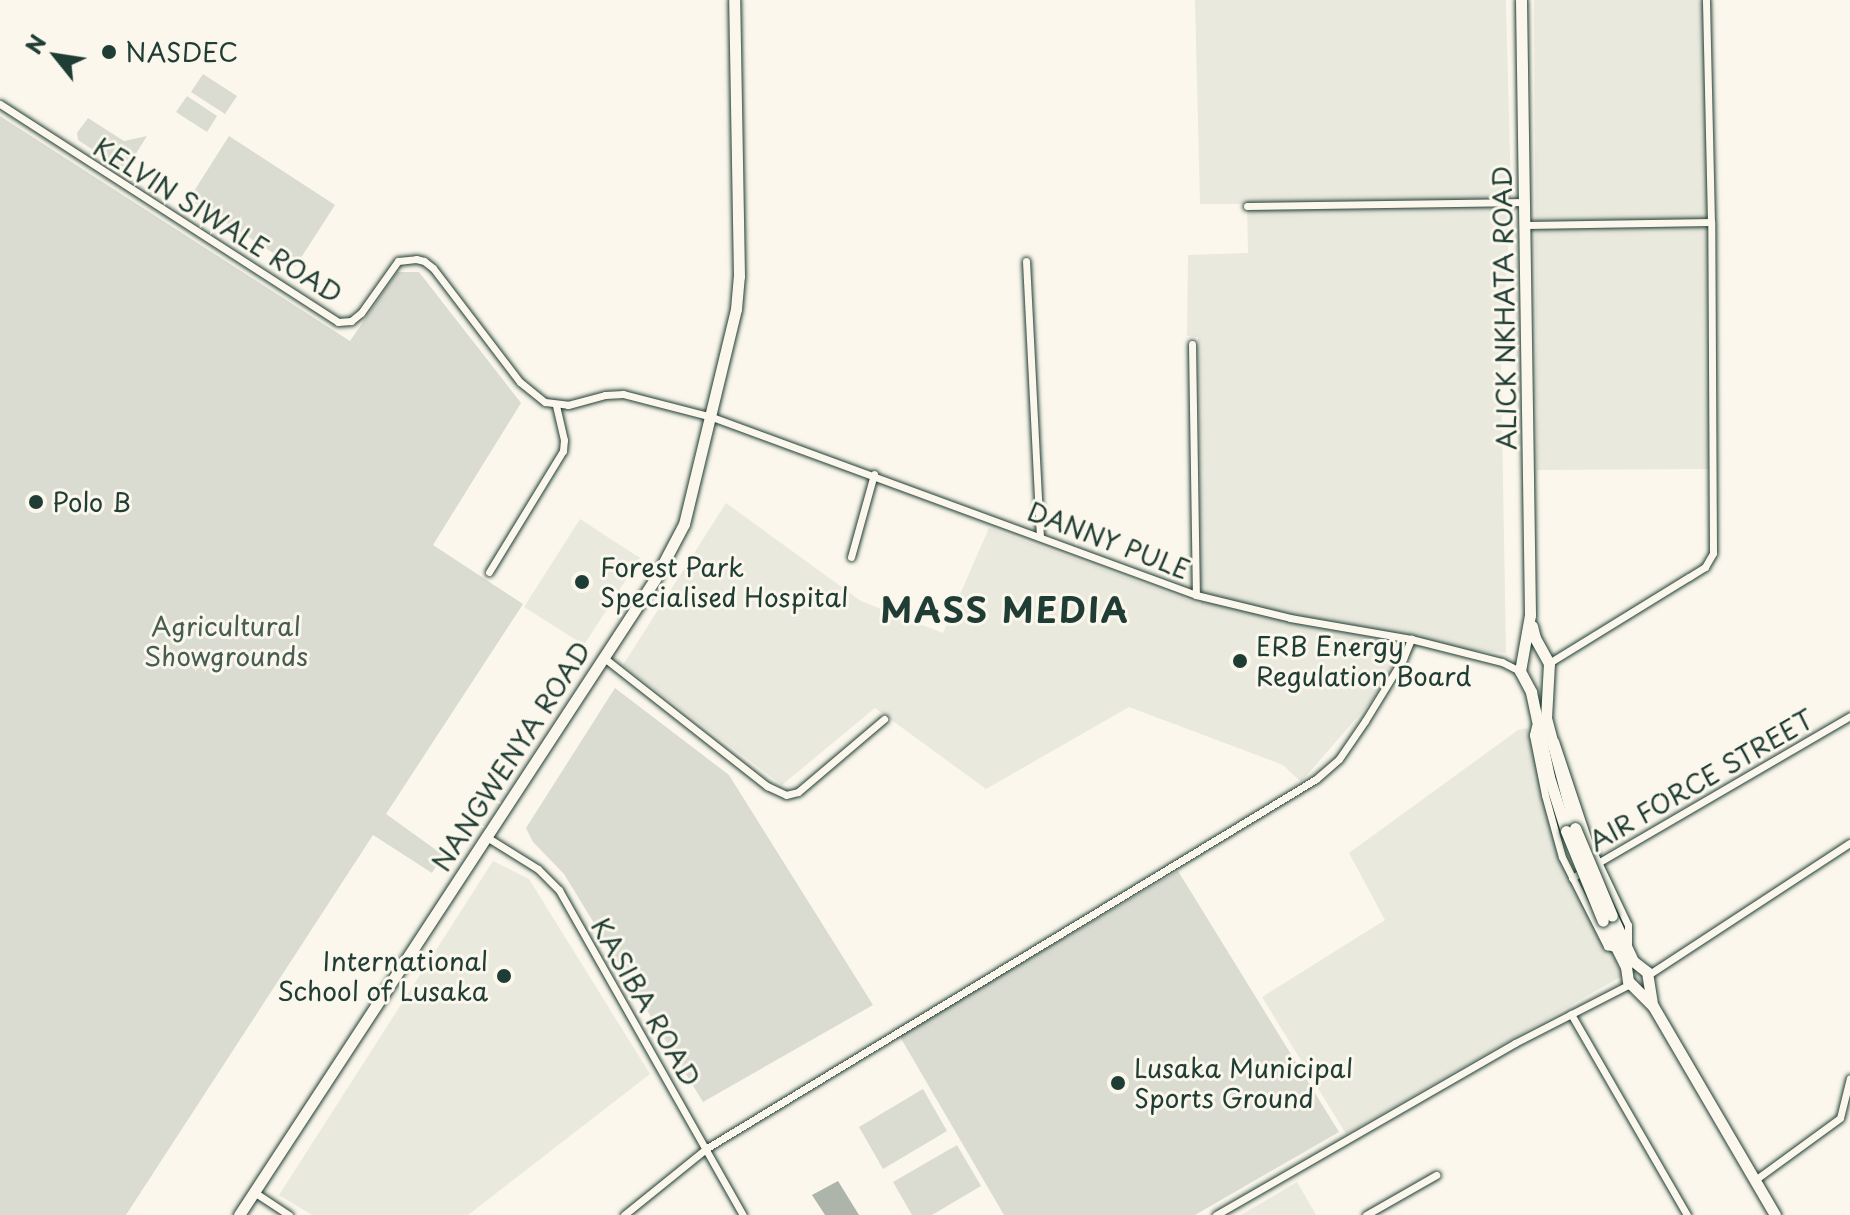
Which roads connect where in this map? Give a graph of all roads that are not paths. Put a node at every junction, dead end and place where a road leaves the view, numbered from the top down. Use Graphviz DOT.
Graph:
graph roads {
  1 [pos="734,0"];
  2 [pos="1521,0"];
  3 [pos="1706,0"];
  4 [pos="0,104"];
  5 [pos="1525,202"];
  6 [pos="1247,206"];
  7 [pos="1711,222"];
  8 [pos="1526,225"];
  9 [pos="1026,261"];
  10 [pos="1192,344"];
  11 [pos="556,405"];
  12 [pos="712,417"];
  13 [pos="874,474"];
  14 [pos="1040,536"];
  15 [pos="851,557"];
  16 [pos="489,572"];
  17 [pos="1196,595"];
  18 [pos="1530,615"];
  19 [pos="1411,639"];
  20 [pos="603,657"];
  21 [pos="1546,659"];
  22 [pos="1502,662"];
  23 [pos="1523,666"];
  24 [pos="1546,679"];
  25 [pos="1850,716"];
  26 [pos="1538,717"];
  27 [pos="884,719"];
  28 [pos="1549,733"];
  29 [pos="1570,830"];
  30 [pos="485,836"];
  31 [pos="1850,843"];
  32 [pos="1599,865"];
  33 [pos="1572,878"];
  34 [pos="1623,950"];
  35 [pos="1635,977"];
  36 [pos="1571,1014"];
  37 [pos="1850,1078"];
  38 [pos="707,1148"];
  39 [pos="1436,1175"];
  40 [pos="1755,1180"];
  41 [pos="254,1192"];
  42 [pos="239,1215"];
  43 [pos="289,1215"];
  44 [pos="624,1215"];
  45 [pos="743,1215"];
  46 [pos="1216,1215"];
  47 [pos="1366,1215"];
  48 [pos="1687,1215"];
  49 [pos="1775,1215"];
  1 -- 12 [label="main road, NANGWENYA ROAD"];
  2 -- 5 [label="main road, ALICK NKHATA ROAD"];
  3 -- 7 [label="street"];
  4 -- 11 [label="street, KELVIN SIWALE ROAD"];
  5 -- 6 [label="street"];
  5 -- 8 [label="main road, ALICK NKHATA ROAD"];
  7 -- 8 [label="street"];
  7 -- 21 [label="street"];
  8 -- 18 [label="main road, ALICK NKHATA ROAD"];
  9 -- 14 [label="street"];
  10 -- 17 [label="street"];
  11 -- 12 [label="street"];
  11 -- 16 [label="street"];
  12 -- 13 [label="street, DANNY PULE"];
  12 -- 20 [label="main road, NANGWENYA ROAD"];
  13 -- 14 [label="street, DANNY PULE"];
  13 -- 15 [label="street"];
  14 -- 17 [label="street, DANNY PULE"];
  17 -- 19 [label="street, DANNY PULE"];
  18 -- 21 [label="main road, ALICK NKHATA ROAD"];
  18 -- 23 [label="main road, ALICK NKHATA ROAD"];
  19 -- 22 [label="street, DANNY PULE"];
  19 -- 38 [label="street"];
  20 -- 27 [label="street"];
  20 -- 30 [label="main road, NANGWENYA ROAD"];
  21 -- 23 [label="main road"];
  21 -- 24 [label="main road, ALICK NKHATA ROAD"];
  22 -- 23 [label="street, DANNY PULE"];
  22 -- 23 [label="street, DANNY PULE"];
  23 -- 24 [label="main road"];
  23 -- 26 [label="main road, ALICK NKHATA ROAD"];
  24 -- 28 [label="main road, ALICK NKHATA ROAD"];
  25 -- 32 [label="street, AIR FORCE STREET"];
  26 -- 29 [label="main road, ALICK NKHATA ROAD"];
  26 -- 33 [label="street, ALICK NKHATA ROAD"];
  28 -- 29 [label="main road, ALICK NKHATA ROAD"];
  28 -- 32 [label="street"];
  29 -- 34 [label="main road, ALICK NKHATA ROAD, bridge"];
  30 -- 38 [label="street, KASIBA ROAD"];
  30 -- 41 [label="main road, NANGWENYA ROAD"];
  31 -- 35 [label="street"];
  32 -- 33 [label="street, AIR FORCE STREET"];
  32 -- 34 [label="street"];
  33 -- 34 [label="street, ALICK NKHATA ROAD"];
  34 -- 35 [label="main road, ALICK NKHATA ROAD"];
  35 -- 36 [label="street"];
  35 -- 40 [label="main road, ALICK NKHATA ROAD"];
  36 -- 46 [label="street"];
  36 -- 48 [label="street"];
  37 -- 40 [label="street"];
  38 -- 44 [label="street"];
  38 -- 45 [label="street, KASIBA ROAD"];
  39 -- 47 [label="street"];
  40 -- 49 [label="main road, ALICK NKHATA ROAD"];
  41 -- 42 [label="main road, NANGWENYA ROAD"];
  41 -- 43 [label="street"];
}
